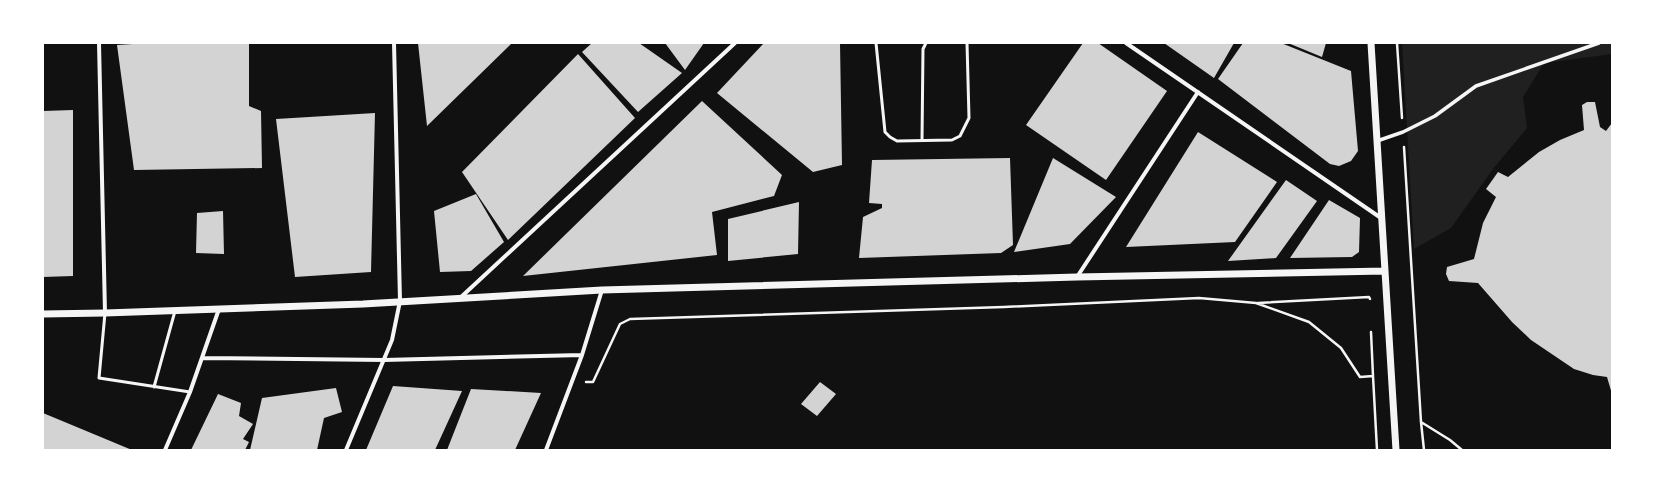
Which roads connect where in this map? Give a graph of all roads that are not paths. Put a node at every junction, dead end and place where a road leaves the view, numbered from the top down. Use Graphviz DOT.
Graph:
graph roads {
  1 [pos="99,43"];
  2 [pos="394,43"];
  3 [pos="735,43"];
  4 [pos="876,43"];
  5 [pos="926,43"];
  6 [pos="967,43"];
  7 [pos="1126,43"];
  8 [pos="1371,43"];
  9 [pos="1599,43"];
  10 [pos="1198,92"];
  11 [pos="922,140"];
  12 [pos="1377,141"];
  13 [pos="1381,218"];
  14 [pos="1385,271"];
  15 [pos="1077,277"];
  16 [pos="602,290"];
  17 [pos="460,298"];
  18 [pos="400,301"];
  19 [pos="218,309"];
  20 [pos="175,311"];
  21 [pos="43,314"];
  22 [pos="105,314"];
  23 [pos="582,355"];
  24 [pos="202,358"];
  25 [pos="384,360"];
  26 [pos="154,387"];
  27 [pos="190,392"];
  28 [pos="165,450"];
  29 [pos="346,450"];
  30 [pos="546,450"];
  31 [pos="1396,450"];
  1 -- 22 [label="street"];
  2 -- 18 [label="street"];
  3 -- 17 [label="street"];
  4 -- 11 [label="lane"];
  5 -- 11 [label="lane"];
  6 -- 11 [label="lane"];
  7 -- 10 [label="street"];
  8 -- 12 [label="street"];
  9 -- 12 [label="street"];
  10 -- 13 [label="street"];
  10 -- 15 [label="street"];
  12 -- 13 [label="street"];
  13 -- 14 [label="street"];
  14 -- 15 [label="street"];
  14 -- 31 [label="street"];
  15 -- 16 [label="street"];
  16 -- 17 [label="street"];
  16 -- 23 [label="street"];
  17 -- 18 [label="street"];
  18 -- 19 [label="street"];
  18 -- 25 [label="street"];
  19 -- 20 [label="street"];
  19 -- 24 [label="street"];
  20 -- 22 [label="street"];
  20 -- 26 [label="lane"];
  21 -- 22 [label="street"];
  22 -- 26 [label="lane"];
  23 -- 25 [label="street"];
  23 -- 30 [label="street"];
  24 -- 25 [label="street"];
  24 -- 27 [label="street"];
  25 -- 29 [label="street"];
  26 -- 27 [label="lane"];
  27 -- 28 [label="street"];
}
